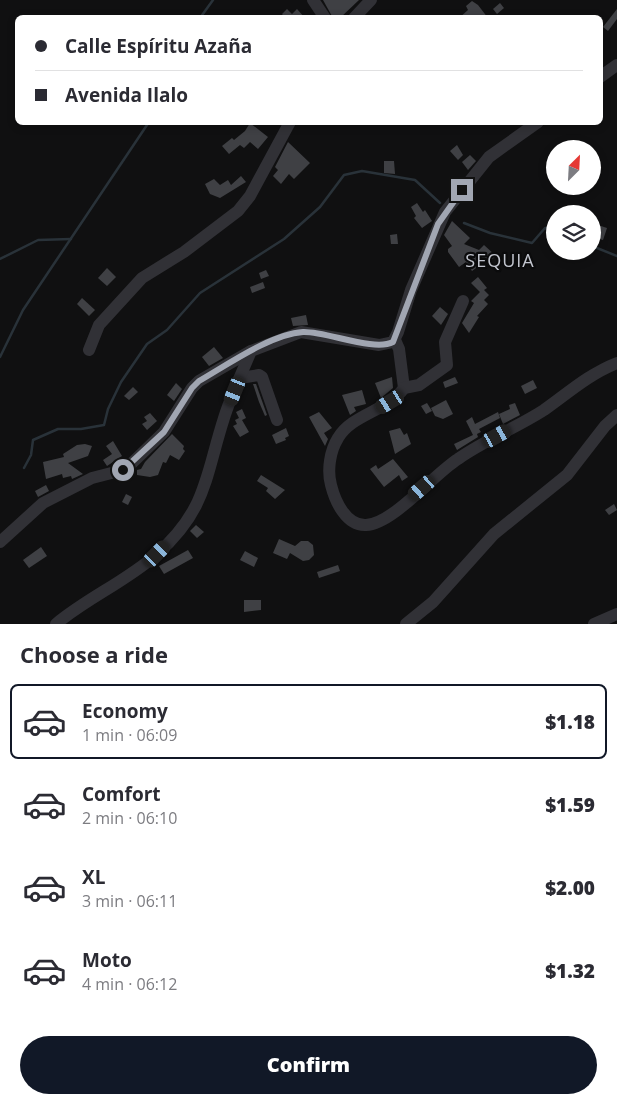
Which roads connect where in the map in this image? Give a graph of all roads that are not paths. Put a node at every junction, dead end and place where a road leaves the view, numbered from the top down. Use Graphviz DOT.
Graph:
graph roads {
  1 [pos="313,0"];
  2 [pos="371,0"];
  3 [pos="323,15"];
  4 [pos="357,15"];
  5 [pos="617,65"];
  6 [pos="603,75"];
  7 [pos="288,125"];
  8 [pos="534,125"];
  9 [pos="463,301"];
  10 [pos="395,340"];
  11 [pos="89,350"];
  12 [pos="251,351"];
  13 [pos="617,363"];
  14 [pos="240,378"];
  15 [pos="404,388"];
  16 [pos="617,415"];
  17 [pos="277,420"];
  18 [pos="0,542"];
  19 [pos="617,614"];
  20 [pos="56,624"];
  21 [pos="406,624"];
  22 [pos="594,624"];
  1 -- 3 [label="street"];
  2 -- 4 [label="street"];
  5 -- 6 [label="street"];
  7 -- 11 [label="street"];
  8 -- 10 [label="street"];
  9 -- 15 [label="street"];
  10 -- 12 [label="street"];
  10 -- 15 [label="street"];
  12 -- 14 [label="street"];
  12 -- 18 [label="street"];
  13 -- 15 [label="street"];
  14 -- 17 [label="street"];
  14 -- 20 [label="street"];
  16 -- 21 [label="street"];
  19 -- 22 [label="street"];
}
